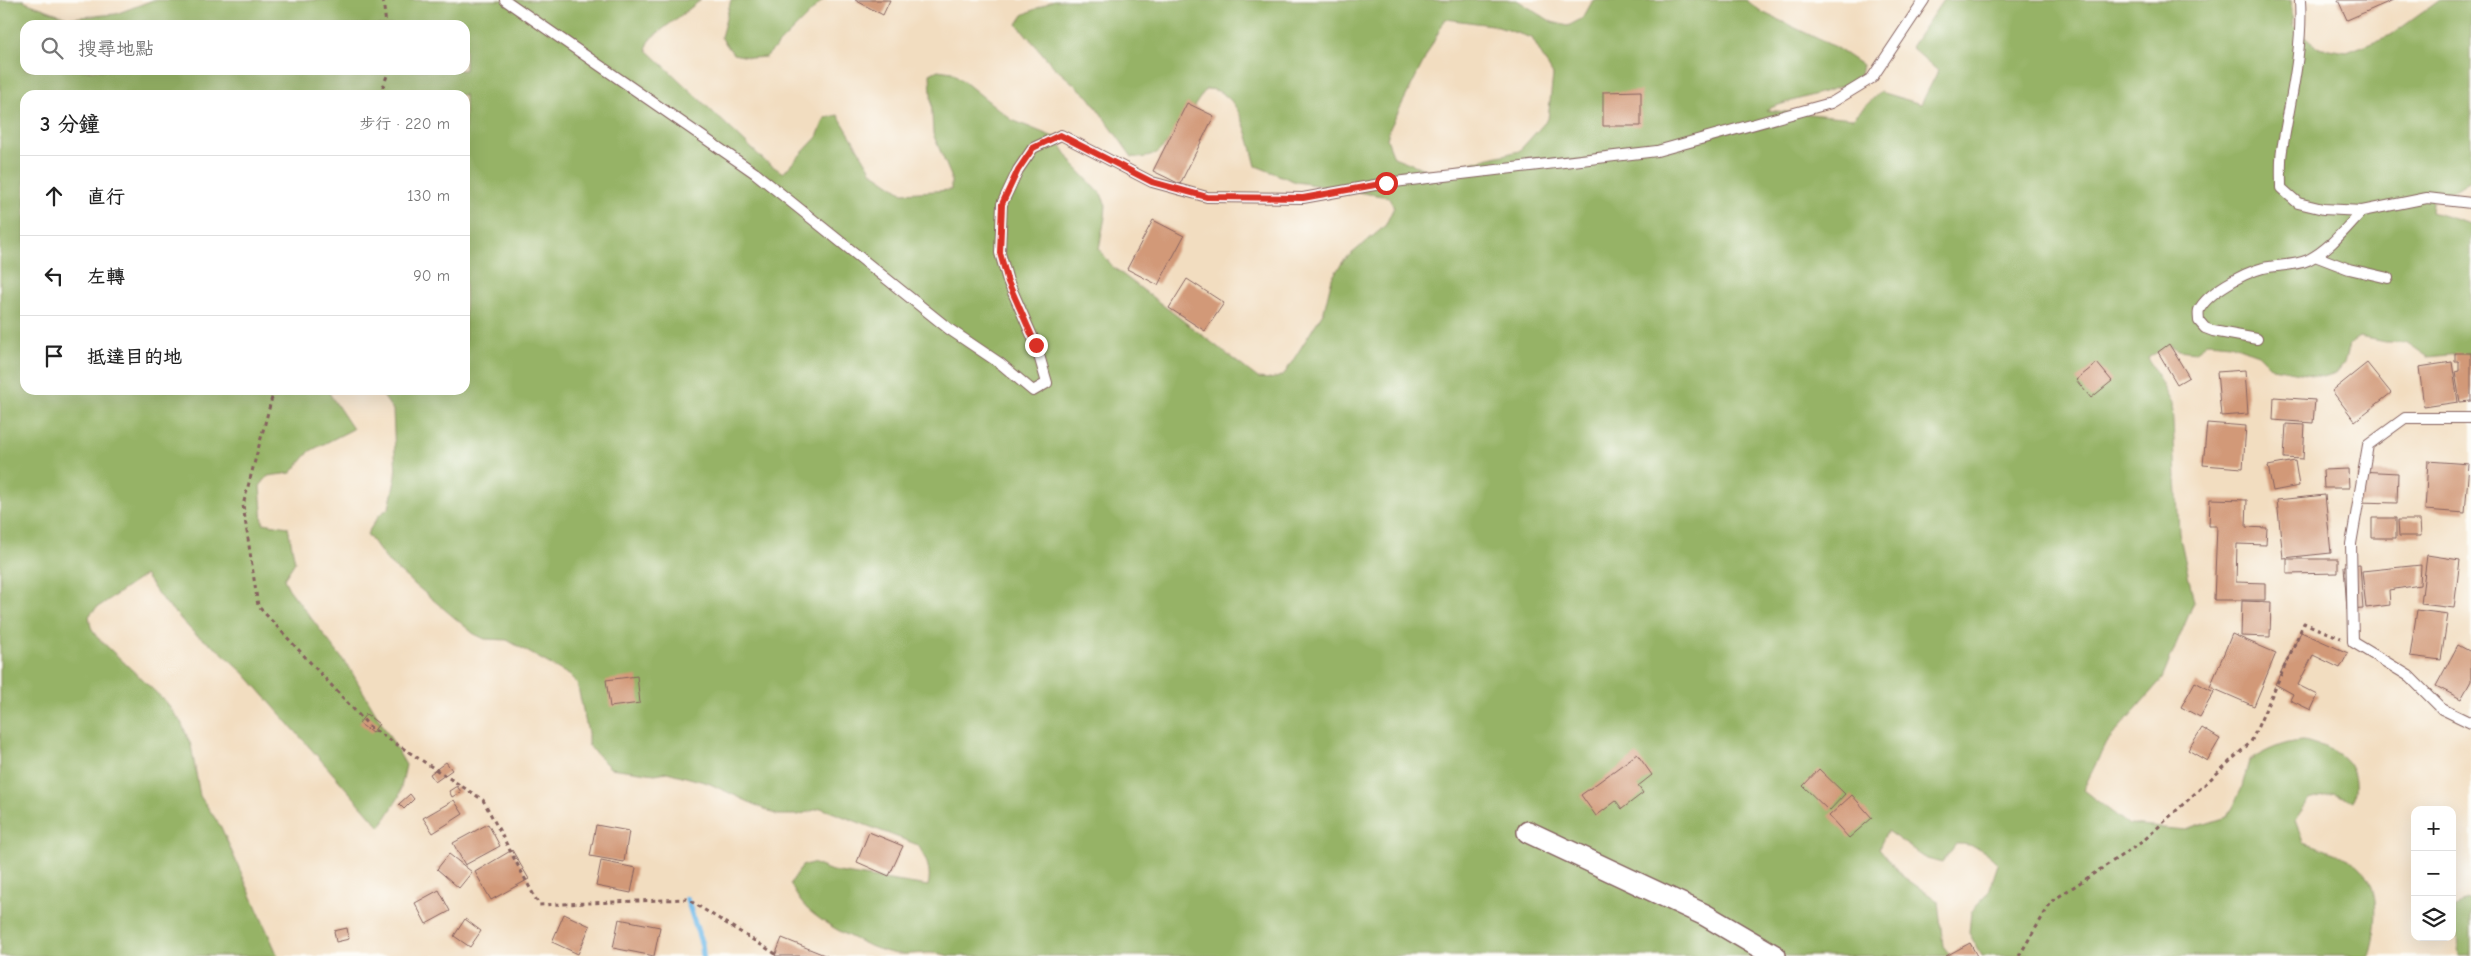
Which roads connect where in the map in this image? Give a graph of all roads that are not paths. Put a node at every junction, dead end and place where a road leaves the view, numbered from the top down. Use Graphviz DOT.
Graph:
graph roads {
  1 [pos="505,0"];
  2 [pos="1924,0"];
  3 [pos="2300,0"];
  4 [pos="2471,203"];
  5 [pos="2362,211"];
  6 [pos="2315,256"];
  7 [pos="2388,278"];
  8 [pos="2257,339"];
  9 [pos="2471,418"];
  10 [pos="2471,723"];
  11 [pos="1528,832"];
  12 [pos="1775,956"];
  1 -- 2 [label="lane"];
  3 -- 5 [label="lane"];
  4 -- 5 [label="lane"];
  5 -- 6 [label="lane"];
  6 -- 7 [label="lane"];
  6 -- 8 [label="lane"];
  9 -- 10 [label="lane"];
  11 -- 12 [label="street"];
}
